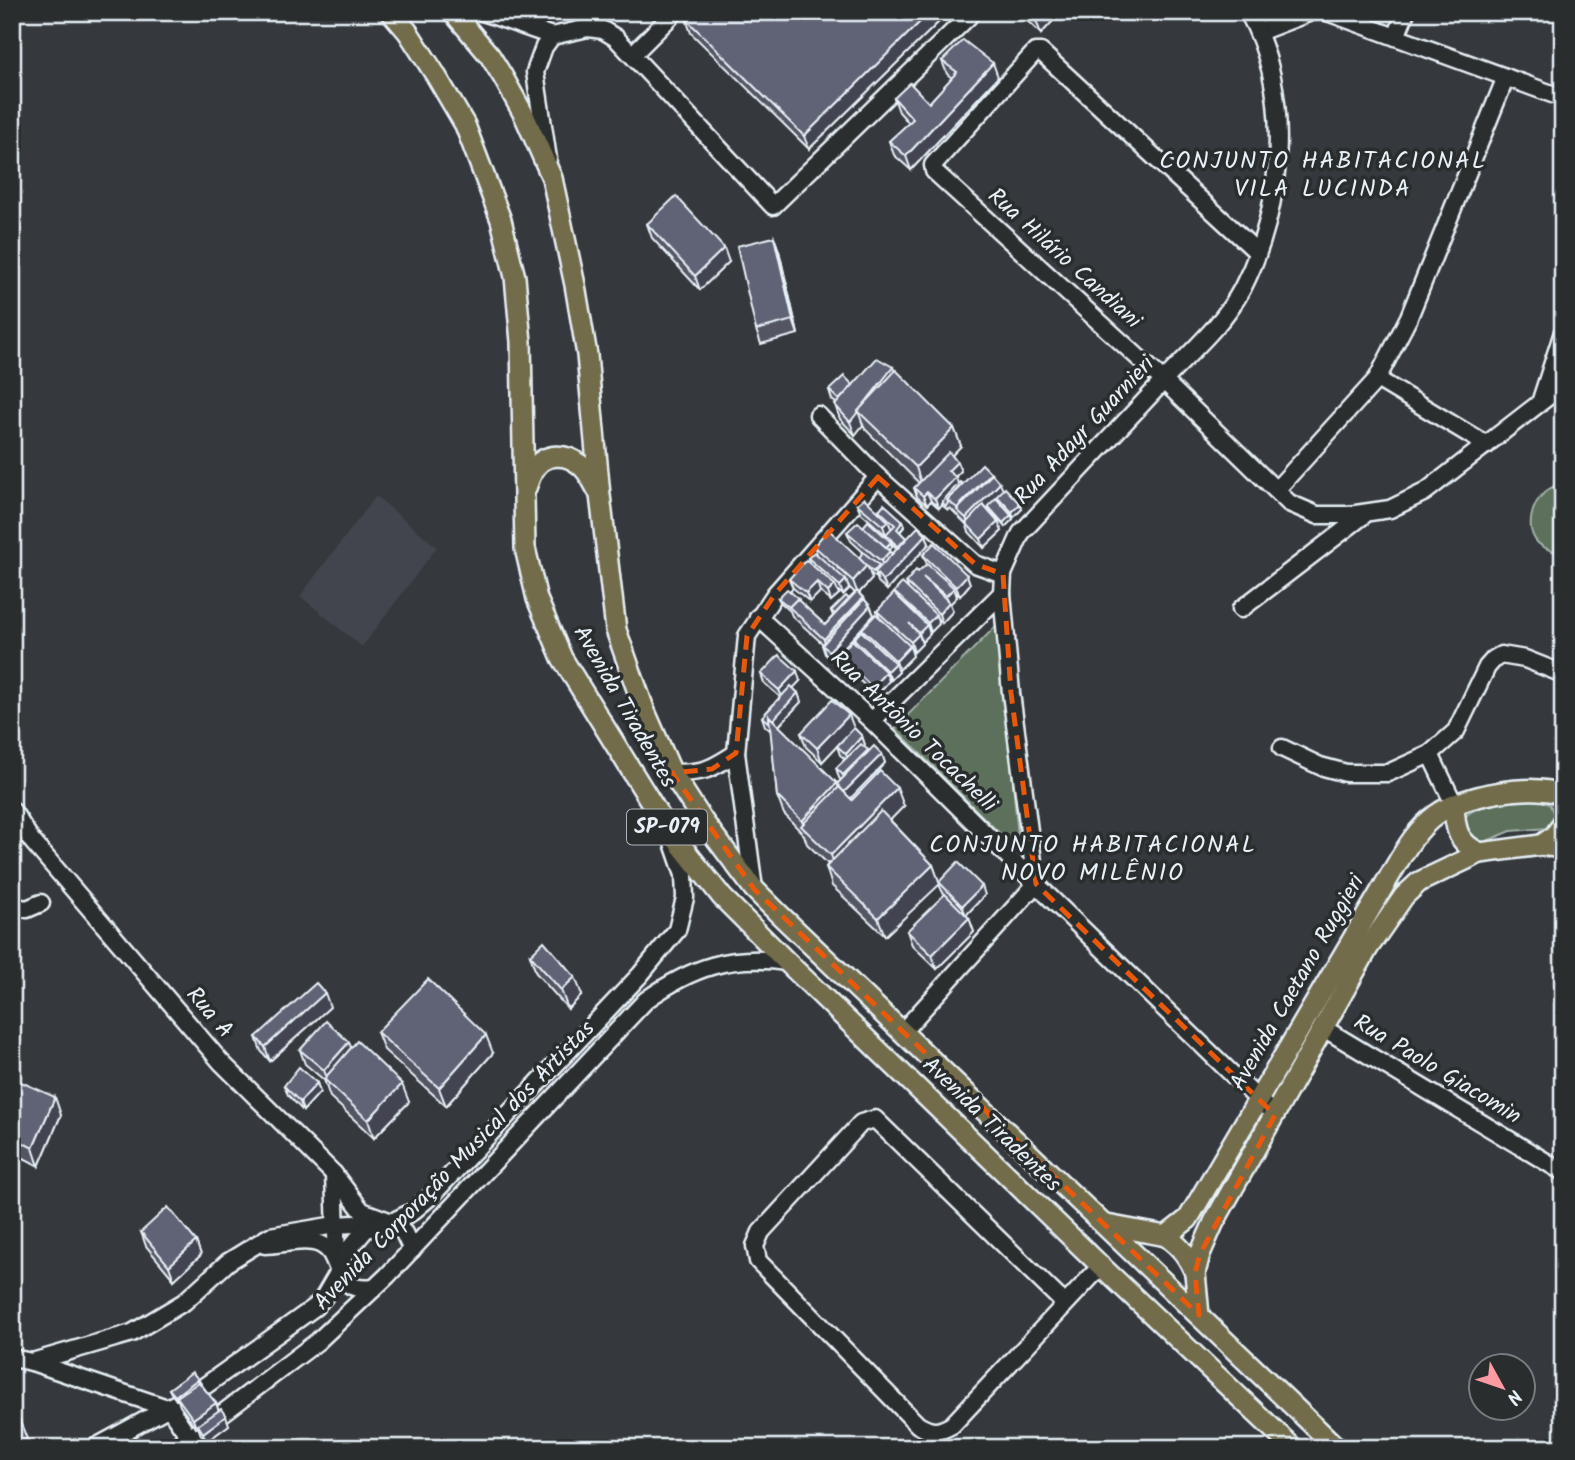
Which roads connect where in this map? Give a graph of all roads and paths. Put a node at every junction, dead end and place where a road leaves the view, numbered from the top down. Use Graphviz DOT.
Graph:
graph roads {
  1 [pos="391,12"];
  2 [pos="453,12"];
  3 [pos="483,12"];
  4 [pos="675,12"];
  5 [pos="1248,12"];
  6 [pos="1311,12"];
  7 [pos="1327,12"];
  8 [pos="1406,12"];
  9 [pos="969,16"];
  10 [pos="1353,17"];
  11 [pos="1259,32"];
  12 [pos="552,36"];
  13 [pos="1396,37"];
  14 [pos="633,54"];
  15 [pos="1506,77"];
  16 [pos="1563,98"];
  17 [pos="552,178"];
  18 [pos="1256,251"];
  19 [pos="1563,332"];
  20 [pos="1377,379"];
  21 [pos="1164,381"];
  22 [pos="1563,384"];
  23 [pos="1541,400"];
  24 [pos="818,415"];
  25 [pos="1487,444"];
  26 [pos="878,477"];
  27 [pos="1276,490"];
  28 [pos="524,491"];
  29 [pos="600,495"];
  30 [pos="1366,513"];
  31 [pos="1003,574"];
  32 [pos="1002,593"];
  33 [pos="1241,609"];
  34 [pos="758,617"];
  35 [pos="1563,674"];
  36 [pos="872,721"];
  37 [pos="1282,747"];
  38 [pos="736,753"];
  39 [pos="1430,754"];
  40 [pos="672,773"];
  41 [pos="1560,798"];
  42 [pos="1454,804"];
  43 [pos="12,810"];
  44 [pos="1563,824"];
  45 [pos="666,825"];
  46 [pos="1541,845"];
  47 [pos="1563,848"];
  48 [pos="1480,853"];
  49 [pos="1036,884"];
  50 [pos="754,888"];
  51 [pos="41,903"];
  52 [pos="12,906"];
  53 [pos="787,962"];
  54 [pos="640,975"];
  55 [pos="657,992"];
  56 [pos="1325,1029"];
  57 [pos="903,1031"];
  58 [pos="1259,1100"];
  59 [pos="1275,1115"];
  60 [pos="1563,1172"];
  61 [pos="334,1174"];
  62 [pos="392,1222"];
  63 [pos="335,1225"];
  64 [pos="1106,1225"];
  65 [pos="1166,1236"];
  66 [pos="256,1245"];
  67 [pos="412,1250"];
  68 [pos="1101,1266"];
  69 [pos="338,1273"];
  70 [pos="1195,1273"];
  71 [pos="374,1288"];
  72 [pos="1065,1304"];
  73 [pos="1199,1315"];
  74 [pos="12,1358"];
  75 [pos="32,1362"];
  76 [pos="170,1409"];
  77 [pos="191,1443"];
  78 [pos="94,1448"];
  79 [pos="171,1448"];
  80 [pos="1293,1448"];
  81 [pos="1337,1448"];
  1 -- 28 [label="main road, Avenida Tiradentes / SP-079"];
  2 -- 17 [label="main road, Avenida Tiradentes / SP-079"];
  3 -- 12 [label="street"];
  4 -- 14 [label="street"];
  5 -- 11 [label="street, Rua Adayr Guarnieri"];
  6 -- 11 [label="street"];
  7 -- 10 [label="street"];
  8 -- 13 [label="street"];
  9 -- 14 [label="street"];
  10 -- 13 [label="street"];
  11 -- 18 [label="street, Rua Adayr Guarnieri"];
  12 -- 14 [label="street"];
  12 -- 17 [label="street"];
  13 -- 15 [label="street"];
  15 -- 16 [label="street"];
  15 -- 20 [label="street"];
  17 -- 29 [label="main road, Avenida Tiradentes / SP-079"];
  18 -- 21 [label="street, Rua Adayr Guarnieri"];
  18 -- 21 [label="street, Rua Hilário Candiani"];
  19 -- 23 [label="street"];
  20 -- 25 [label="street"];
  20 -- 27 [label="street"];
  21 -- 27 [label="street, Rua Hilário Candiani"];
  21 -- 31 [label="street, Rua Adayr Guarnieri"];
  22 -- 23 [label="street"];
  23 -- 25 [label="street"];
  24 -- 26 [label="street"];
  25 -- 30 [label="street"];
  26 -- 31 [label="street"];
  26 -- 34 [label="street"];
  27 -- 30 [label="street, Rua Hilário Candiani"];
  28 -- 29 [label="main road"];
  28 -- 45 [label="main road, Avenida Tiradentes / SP-079"];
  29 -- 40 [label="main road, Avenida Tiradentes / SP-079"];
  30 -- 33 [label="street"];
  31 -- 32 [label="street, Rua Adayr Guarnieri"];
  32 -- 36 [label="street"];
  32 -- 49 [label="street, Rua Adayr Guarnieri"];
  34 -- 36 [label="street, Rua Antônio Tocachelli"];
  34 -- 38 [label="street"];
  35 -- 39 [label="street"];
  36 -- 49 [label="street, Rua Antônio Tocachelli"];
  37 -- 39 [label="street"];
  38 -- 40 [label="street"];
  38 -- 50 [label="street"];
  39 -- 42 [label="street"];
  40 -- 50 [label="main road, Avenida Tiradentes / SP-079"];
  41 -- 42 [label="main road, Avenida Caetano Ruggieri"];
  42 -- 48 [label="main road"];
  42 -- 58 [label="main road, Avenida Caetano Ruggieri"];
  43 -- 61 [label="street, Rua A"];
  44 -- 46 [label="main road"];
  45 -- 53 [label="main road, Avenida Tiradentes / SP-079"];
  45 -- 54 [label="street, Avenida Corporação Musical dos Artistas"];
  46 -- 47 [label="main road, Avenida Caetano Ruggieri"];
  46 -- 48 [label="main road, Avenida Caetano Ruggieri"];
  48 -- 56 [label="main road, Avenida Caetano Ruggieri"];
  49 -- 57 [label="street"];
  49 -- 58 [label="street, Rua Antônio Tocachelli"];
  50 -- 57 [label="main road, Avenida Tiradentes / SP-079"];
  51 -- 52 [label="street"];
  53 -- 55 [label="street, Avenida Corporação Musical dos Artistas"];
  53 -- 68 [label="main road, Avenida Tiradentes / SP-079"];
  54 -- 55 [label="street"];
  54 -- 62 [label="street, Avenida Corporação Musical dos Artistas"];
  55 -- 67 [label="street, Avenida Corporação Musical dos Artistas"];
  56 -- 59 [label="main road, Avenida Caetano Ruggieri"];
  56 -- 60 [label="street, Rua Paolo Giacomin"];
  57 -- 64 [label="main road, Avenida Tiradentes / SP-079"];
  58 -- 59 [label="street, Rua Antônio Tocachelli"];
  58 -- 65 [label="main road, Avenida Caetano Ruggieri"];
  59 -- 70 [label="main road, Avenida Caetano Ruggieri"];
  61 -- 62 [label="street, Rua A"];
  61 -- 63 [label="street"];
  62 -- 63 [label="street"];
  62 -- 67 [label="street"];
  62 -- 69 [label="street, Avenida Corporação Musical dos Artistas"];
  63 -- 66 [label="street"];
  63 -- 69 [label="street"];
  64 -- 65 [label="main road"];
  64 -- 73 [label="main road, Avenida Tiradentes / SP-079"];
  65 -- 70 [label="main road"];
  66 -- 69 [label="street"];
  66 -- 75 [label="street"];
  67 -- 71 [label="street, Avenida Corporação Musical dos Artistas"];
  68 -- 72 [label="street"];
  68 -- 80 [label="main road, Avenida Tiradentes / SP-079"];
  69 -- 71 [label="street"];
  69 -- 76 [label="street, Avenida Corporação Musical dos Artistas"];
  70 -- 73 [label="main road, Avenida Caetano Ruggieri"];
  71 -- 77 [label="street, Avenida Corporação Musical dos Artistas"];
  72 -- 72 [label="street"];
  73 -- 81 [label="main road, Avenida Tiradentes / SP-079"];
  74 -- 75 [label="street"];
  75 -- 76 [label="street"];
  76 -- 77 [label="street"];
  76 -- 78 [label="street, Avenida Corporação Musical dos Artistas"];
  77 -- 79 [label="street, Avenida Corporação Musical dos Artistas"];
}
